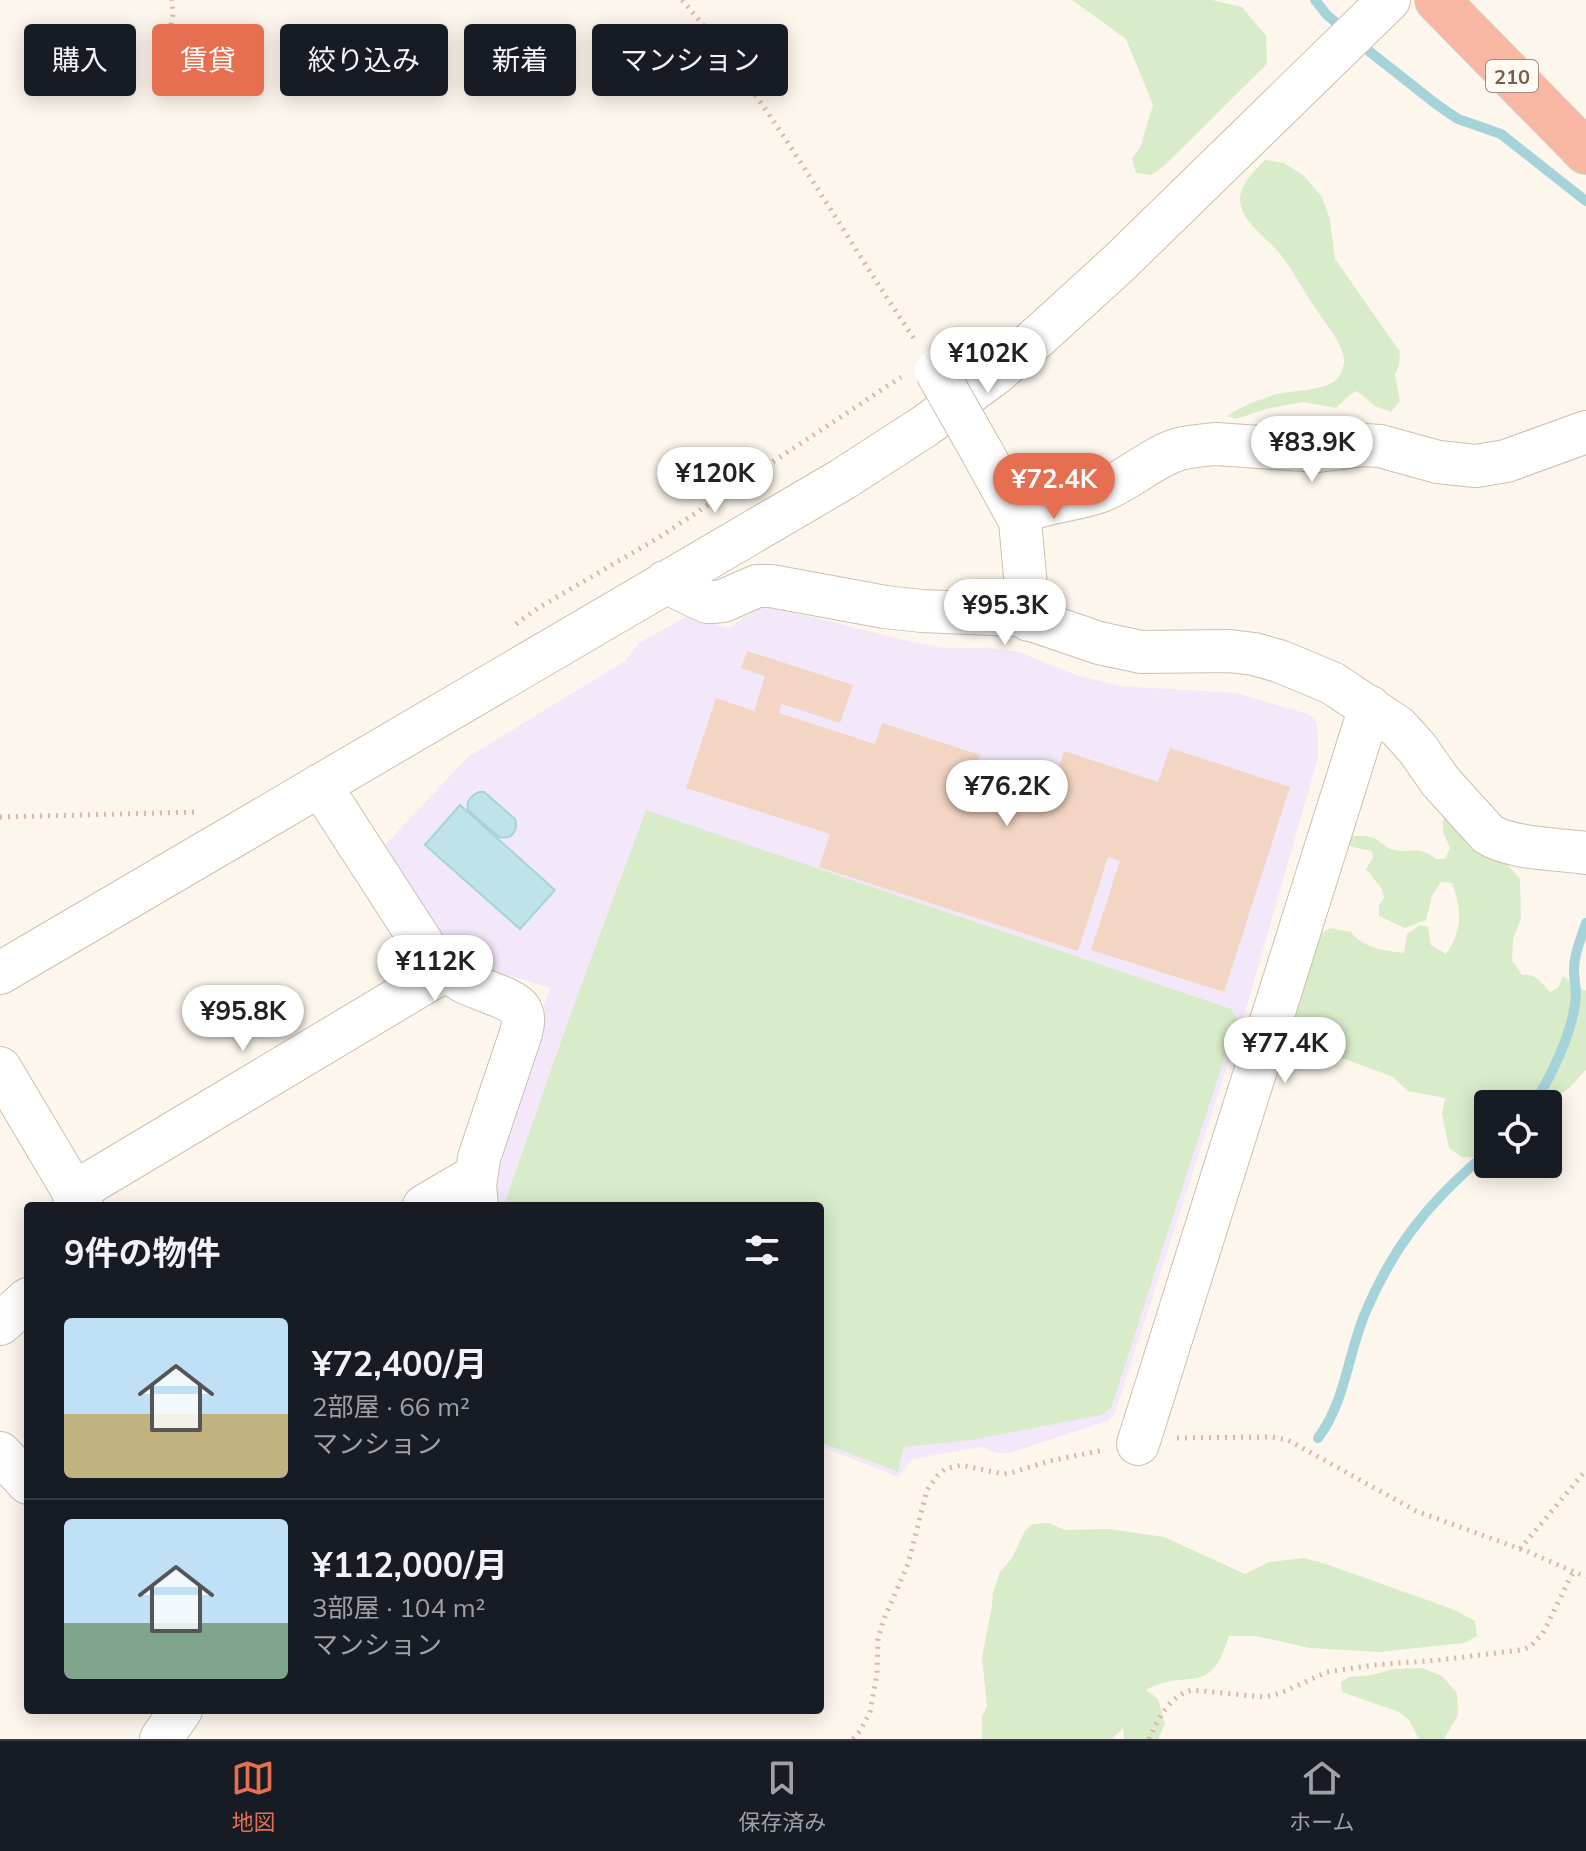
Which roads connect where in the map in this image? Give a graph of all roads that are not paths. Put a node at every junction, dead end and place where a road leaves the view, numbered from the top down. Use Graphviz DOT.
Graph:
graph roads {
  1 [pos="1389,0"];
  2 [pos="1437,0"];
  3 [pos="1586,152"];
  4 [pos="932,365"];
  5 [pos="1586,432"];
  6 [pos="1017,514"];
  7 [pos="665,582"];
  8 [pos="1029,620"];
  9 [pos="1370,707"];
  10 [pos="320,785"];
  11 [pos="1586,853"];
  12 [pos="446,970"];
  13 [pos="0,973"];
  14 [pos="0,1068"];
  15 [pos="476,1191"];
  16 [pos="78,1200"];
  17 [pos="438,1202"];
  18 [pos="24,1303"];
  19 [pos="0,1324"];
  20 [pos="1138,1444"];
  21 [pos="0,1453"];
  22 [pos="24,1479"];
  23 [pos="178,1714"];
  24 [pos="161,1739"];
  1 -- 7 [label="street"];
  2 -- 3 [label="highway, 210"];
  4 -- 6 [label="street, bridge"];
  5 -- 6 [label="street"];
  6 -- 8 [label="street"];
  7 -- 8 [label="street"];
  7 -- 10 [label="street"];
  8 -- 9 [label="street"];
  9 -- 11 [label="street"];
  9 -- 20 [label="street"];
  10 -- 12 [label="street"];
  10 -- 13 [label="street"];
  12 -- 15 [label="street"];
  12 -- 16 [label="street"];
  14 -- 16 [label="street"];
  15 -- 17 [label="street"];
  18 -- 19 [label="street"];
  21 -- 22 [label="street"];
  23 -- 24 [label="street"];
}
